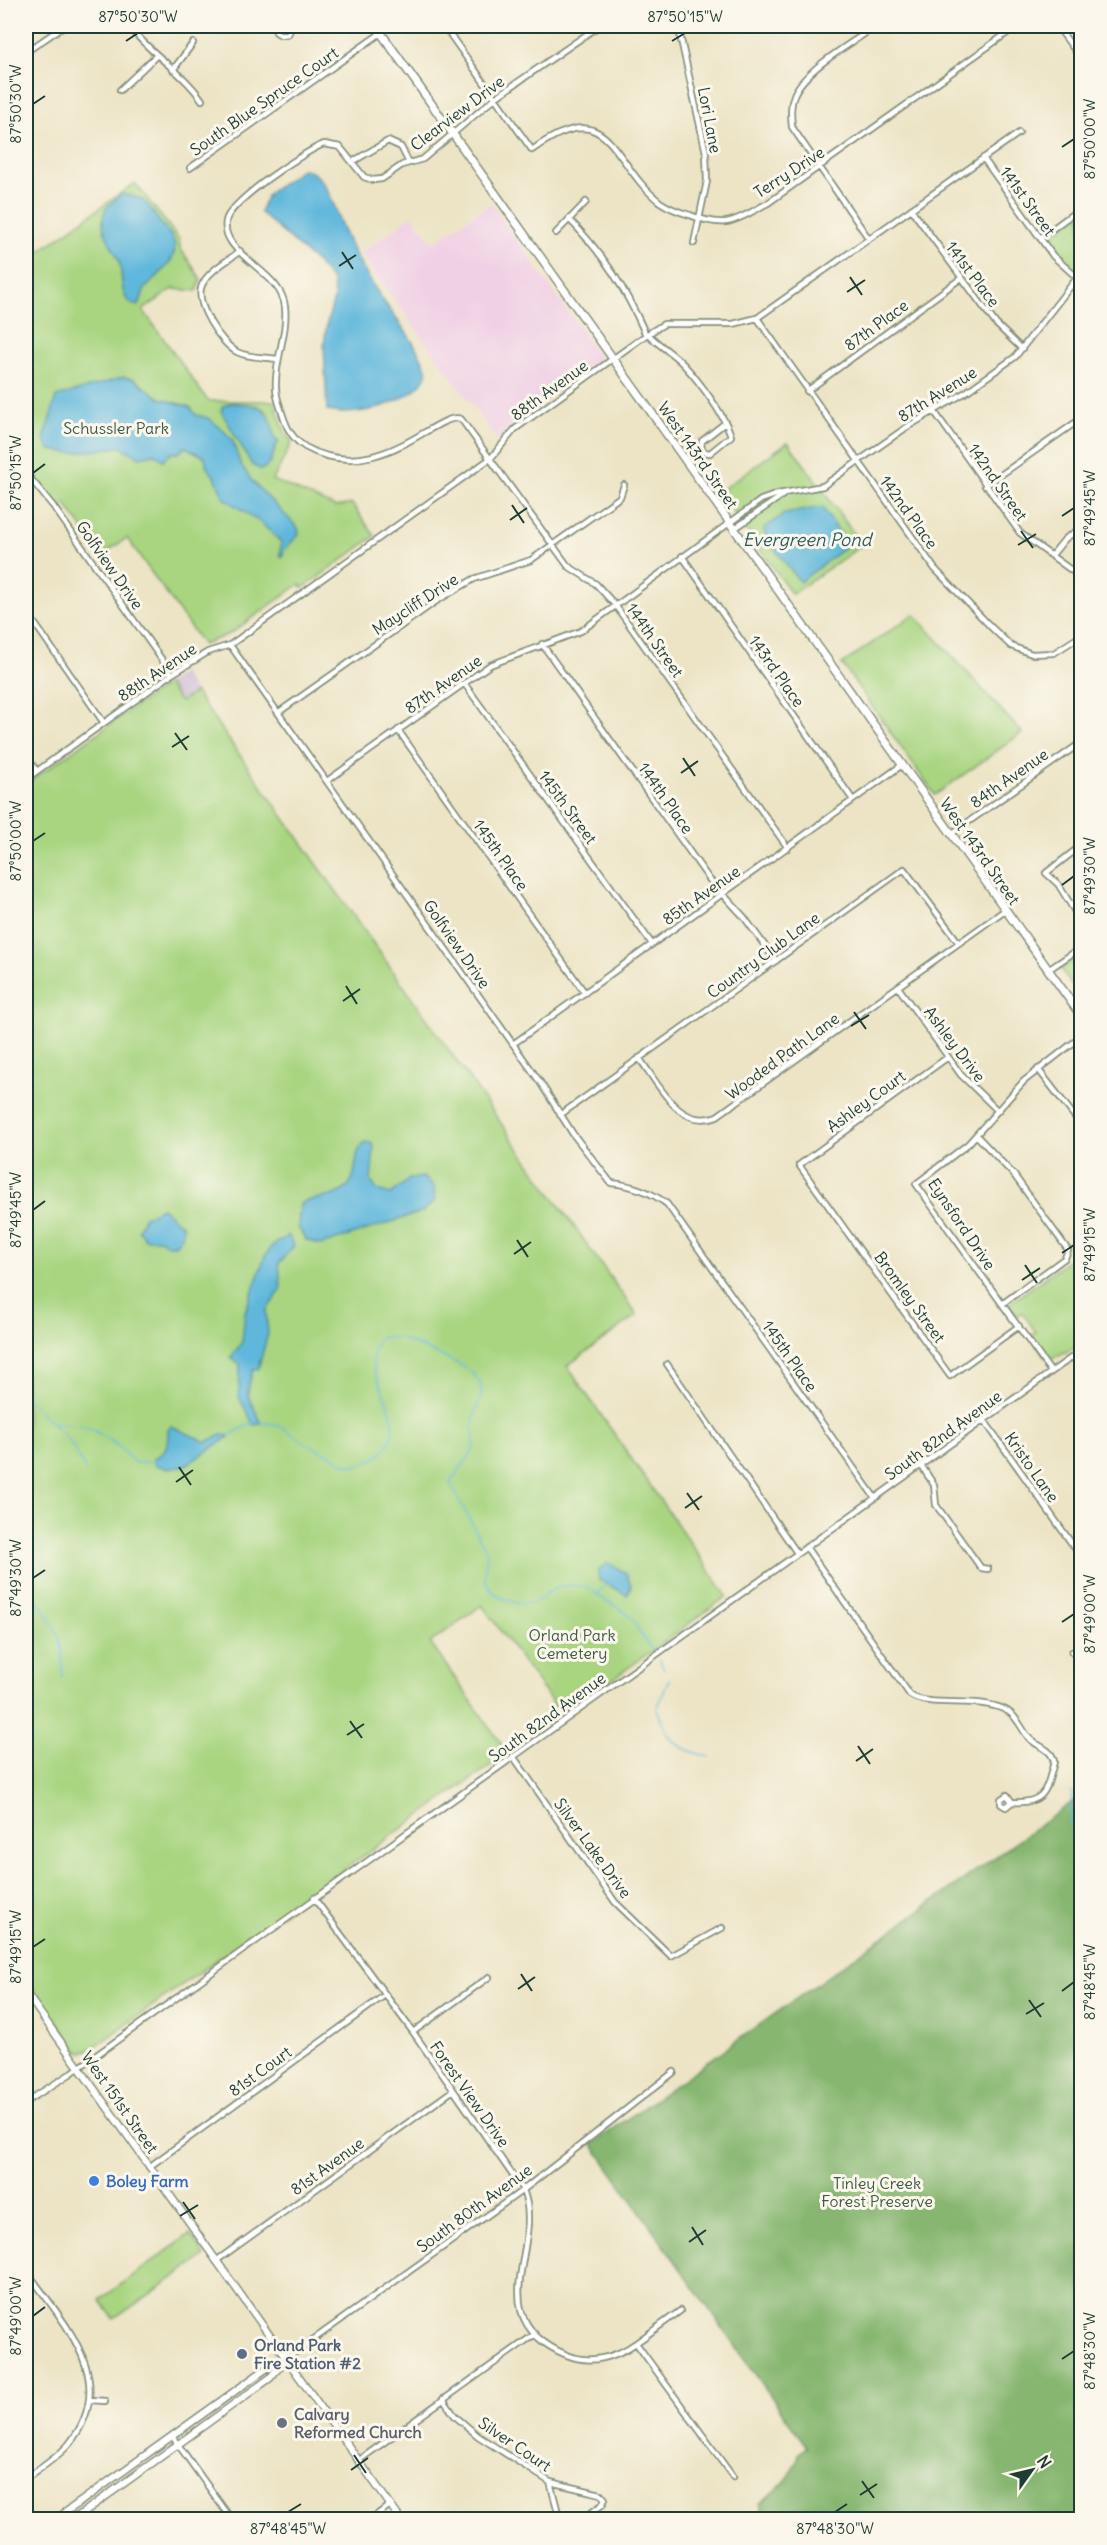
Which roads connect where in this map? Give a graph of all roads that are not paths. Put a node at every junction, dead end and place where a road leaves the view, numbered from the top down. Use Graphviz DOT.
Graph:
graph roads {
  1 [pos="64,26"];
  2 [pos="129,26"];
  3 [pos="274,26"];
  4 [pos="291,26"];
  5 [pos="376,26"];
  6 [pos="444,26"];
  7 [pos="457,26"];
  8 [pos="599,26"];
  9 [pos="678,26"];
  10 [pos="876,26"];
  11 [pos="1017,26"];
  12 [pos="1057,26"];
  13 [pos="448,32"];
  14 [pos="381,33"];
  15 [pos="193,43"];
  16 [pos="26,52"];
  17 [pos="156,56"];
  18 [pos="1082,60"];
  19 [pos="173,70"];
  20 [pos="120,90"];
  21 [pos="495,98"];
  22 [pos="202,100"];
  23 [pos="452,132"];
  24 [pos="1019,133"];
  25 [pos="983,158"];
  26 [pos="352,162"];
  27 [pos="409,163"];
  28 [pos="190,168"];
  29 [pos="818,168"];
  30 [pos="26,199"];
  31 [pos="586,202"];
  32 [pos="30,207"];
  33 [pos="1082,207"];
  34 [pos="911,209"];
  35 [pos="569,219"];
  36 [pos="700,219"];
  37 [pos="556,233"];
  38 [pos="1040,237"];
  39 [pos="869,239"];
  40 [pos="694,243"];
  41 [pos="240,252"];
  42 [pos="960,279"];
  43 [pos="1079,280"];
  44 [pos="757,318"];
  45 [pos="647,334"];
  46 [pos="1022,350"];
  47 [pos="278,359"];
  48 [pos="613,359"];
  49 [pos="807,391"];
  50 [pos="934,411"];
  51 [pos="1082,418"];
  52 [pos="725,423"];
  53 [pos="491,458"];
  54 [pos="858,462"];
  55 [pos="26,473"];
  56 [pos="624,485"];
  57 [pos="986,486"];
  58 [pos="783,495"];
  59 [pos="729,522"];
  60 [pos="1082,527"];
  61 [pos="734,529"];
  62 [pos="552,546"];
  63 [pos="1052,555"];
  64 [pos="682,556"];
  65 [pos="1082,578"];
  66 [pos="615,605"];
  67 [pos="26,611"];
  68 [pos="1082,635"];
  69 [pos="542,644"];
  70 [pos="230,645"];
  71 [pos="172,674"];
  72 [pos="464,683"];
  73 [pos="279,712"];
  74 [pos="104,723"];
  75 [pos="398,730"];
  76 [pos="1082,742"];
  77 [pos="26,756"];
  78 [pos="902,765"];
  79 [pos="37,771"];
  80 [pos="26,779"];
  81 [pos="327,781"];
  82 [pos="853,800"];
  83 [pos="951,834"];
  84 [pos="1082,844"];
  85 [pos="788,848"];
  86 [pos="724,894"];
  87 [pos="1005,910"];
  88 [pos="1082,923"];
  89 [pos="959,943"];
  90 [pos="652,944"];
  91 [pos="1082,947"];
  92 [pos="776,961"];
  93 [pos="1048,970"];
  94 [pos="898,987"];
  95 [pos="585,993"];
  96 [pos="1082,1017"];
  97 [pos="1082,1036"];
  98 [pos="513,1044"];
  99 [pos="948,1057"];
  100 [pos="639,1058"];
  101 [pos="1038,1069"];
  102 [pos="998,1111"];
  103 [pos="560,1115"];
  104 [pos="1082,1126"];
  105 [pos="977,1136"];
  106 [pos="799,1166"];
  107 [pos="685,1228"];
  108 [pos="1002,1304"];
  109 [pos="1018,1326"];
  110 [pos="1082,1350"];
  111 [pos="667,1364"];
  112 [pos="1051,1372"];
  113 [pos="984,1420"];
  114 [pos="921,1465"];
  115 [pos="875,1498"];
  116 [pos="806,1547"];
  117 [pos="797,1553"];
  118 [pos="1082,1558"];
  119 [pos="988,1569"];
  120 [pos="1072,1652"];
  121 [pos="1082,1662"];
  122 [pos="513,1756"];
  123 [pos="1012,1802"];
  124 [pos="314,1898"];
  125 [pos="723,1928"];
  126 [pos="489,1977"];
  127 [pos="26,1993"];
  128 [pos="385,1995"];
  129 [pos="413,2032"];
  130 [pos="78,2067"];
  131 [pos="674,2072"];
  132 [pos="452,2091"];
  133 [pos="26,2102"];
  134 [pos="149,2167"];
  135 [pos="523,2190"];
  136 [pos="216,2261"];
  137 [pos="26,2270"];
  138 [pos="680,2311"];
  139 [pos="535,2334"];
  140 [pos="636,2343"];
  141 [pos="285,2359"];
  142 [pos="443,2399"];
  143 [pos="90,2400"];
  144 [pos="105,2401"];
  145 [pos="172,2436"];
  146 [pos="178,2444"];
  147 [pos="358,2461"];
  148 [pos="733,2477"];
  149 [pos="26,2479"];
  150 [pos="550,2482"];
  151 [pos="390,2505"];
  152 [pos="55,2520"];
  153 [pos="73,2520"];
  154 [pos="232,2520"];
  155 [pos="370,2520"];
  156 [pos="400,2520"];
  157 [pos="560,2520"];
  158 [pos="581,2520"];
  1 -- 16 [label="street"];
  2 -- 17 [label="street"];
  3 -- 4 [label="street"];
  5 -- 14 [label="main road, West 143rd Street"];
  6 -- 13 [label="street"];
  7 -- 13 [label="street"];
  8 -- 21 [label="street, Clearview Drive"];
  9 -- 36 [label="street, Lori Lane"];
  10 -- 29 [label="street"];
  11 -- 29 [label="street, Terry Drive"];
  12 -- 18 [label="street"];
  13 -- 21 [label="street"];
  14 -- 23 [label="main road, West 143rd Street"];
  14 -- 28 [label="street, South Blue Spruce Court"];
  15 -- 19 [label="street"];
  17 -- 19 [label="street"];
  17 -- 20 [label="street"];
  19 -- 22 [label="street"];
  21 -- 23 [label="street, Clearview Drive"];
  21 -- 36 [label="street, Terry Drive"];
  23 -- 27 [label="street, Clearview Drive"];
  23 -- 48 [label="main road, West 143rd Street"];
  24 -- 25 [label="street, 88th Avenue"];
  25 -- 34 [label="street, 88th Avenue"];
  25 -- 38 [label="street, 141st Street"];
  26 -- 27 [label="street, Clearview Drive"];
  26 -- 27 [label="street"];
  26 -- 41 [label="street, Clearview Drive"];
  29 -- 36 [label="street, Terry Drive"];
  29 -- 39 [label="street"];
  30 -- 32 [label="street"];
  31 -- 35 [label="street"];
  33 -- 38 [label="street"];
  34 -- 39 [label="street, 88th Avenue"];
  34 -- 42 [label="street, 141st Place"];
  35 -- 37 [label="street"];
  35 -- 45 [label="street"];
  36 -- 40 [label="street, Lori Lane"];
  38 -- 43 [label="street, 141st Street"];
  39 -- 44 [label="street, 88th Avenue"];
  41 -- 47 [label="street, Clearview Drive"];
  41 -- 47 [label="street"];
  42 -- 46 [label="street, 141st Place"];
  42 -- 49 [label="street, 87th Place"];
  43 -- 46 [label="street, 87th Avenue"];
  44 -- 45 [label="street, 88th Avenue"];
  44 -- 49 [label="street, 142nd Place"];
  45 -- 48 [label="street, 88th Avenue"];
  45 -- 52 [label="street"];
  46 -- 50 [label="street, 87th Avenue"];
  47 -- 53 [label="street, Clearview Drive"];
  48 -- 53 [label="street, 88th Avenue"];
  48 -- 59 [label="main road, West 143rd Street"];
  49 -- 54 [label="street, 142nd Place"];
  50 -- 54 [label="street, 87th Avenue"];
  50 -- 57 [label="street, 142nd Street"];
  51 -- 57 [label="street"];
  52 -- 52 [label="street"];
  53 -- 62 [label="street, 144th Street"];
  53 -- 70 [label="street, 88th Avenue"];
  54 -- 58 [label="street, 87th Avenue"];
  54 -- 68 [label="street, 142nd Place"];
  55 -- 71 [label="street, Golfview Drive"];
  56 -- 62 [label="street, Maycliff Drive"];
  57 -- 63 [label="street, 142nd Street"];
  58 -- 59 [label="street, 87th Avenue"];
  58 -- 61 [label="street"];
  59 -- 61 [label="main road, West 143rd Street"];
  59 -- 64 [label="street, 87th Avenue"];
  60 -- 63 [label="street"];
  61 -- 78 [label="main road, West 143rd Street"];
  62 -- 66 [label="street, 144th Street"];
  62 -- 73 [label="street, Maycliff Drive"];
  63 -- 65 [label="street, 142nd Street"];
  64 -- 66 [label="street, 87th Avenue"];
  64 -- 82 [label="street, 143rd Place"];
  66 -- 69 [label="street, 87th Avenue"];
  66 -- 85 [label="street, 144th Street"];
  67 -- 74 [label="street"];
  69 -- 72 [label="street, 87th Avenue"];
  69 -- 86 [label="street, 144th Place"];
  70 -- 71 [label="street, 88th Avenue"];
  70 -- 73 [label="street, Golfview Drive"];
  71 -- 74 [label="street, 88th Avenue"];
  72 -- 75 [label="street, 87th Avenue"];
  72 -- 90 [label="street, 145th Street"];
  73 -- 81 [label="street, Golfview Drive"];
  74 -- 79 [label="street, 88th Avenue"];
  75 -- 81 [label="street, 87th Avenue"];
  75 -- 95 [label="street, 145th Place"];
  76 -- 83 [label="street, 84th Avenue"];
  77 -- 79 [label="street"];
  78 -- 82 [label="street, 85th Avenue"];
  78 -- 83 [label="main road, West 143rd Street"];
  79 -- 80 [label="street, 88th Avenue"];
  81 -- 98 [label="street, Golfview Drive"];
  82 -- 85 [label="street, 85th Avenue"];
  83 -- 87 [label="main road, West 143rd Street"];
  84 -- 88 [label="street"];
  85 -- 86 [label="street, 85th Avenue"];
  86 -- 90 [label="street, 85th Avenue"];
  86 -- 92 [label="street, 144th Place"];
  87 -- 89 [label="street, Wooded Path Lane"];
  87 -- 93 [label="main road, West 143rd Street"];
  89 -- 92 [label="street, Country Club Lane"];
  89 -- 94 [label="street, Wooded Path Lane"];
  90 -- 95 [label="street, 85th Avenue"];
  91 -- 93 [label="street"];
  92 -- 100 [label="street, Country Club Lane"];
  93 -- 96 [label="main road, West 143rd Street"];
  94 -- 99 [label="street, Ashley Drive"];
  94 -- 100 [label="street, Wooded Path Lane"];
  95 -- 98 [label="street, 85th Avenue"];
  97 -- 101 [label="street, Eynsford Drive"];
  98 -- 103 [label="street, Golfview Drive"];
  99 -- 102 [label="street, Ashley Drive"];
  99 -- 106 [label="street, Ashley Court"];
  100 -- 103 [label="street, Country Club Lane"];
  101 -- 102 [label="street, Eynsford Drive"];
  101 -- 104 [label="street"];
  102 -- 105 [label="street, Eynsford Drive"];
  103 -- 107 [label="street, Golfview Drive"];
  105 -- 108 [label="street, Eynsford Drive"];
  105 -- 108 [label="street"];
  106 -- 109 [label="street, Bromley Street"];
  107 -- 115 [label="street, 145th Place"];
  108 -- 109 [label="street, Eynsford Drive"];
  109 -- 112 [label="street, Eynsford Drive"];
  110 -- 112 [label="street, South 82nd Avenue"];
  111 -- 117 [label="street"];
  112 -- 113 [label="street, South 82nd Avenue"];
  113 -- 114 [label="street, South 82nd Avenue"];
  113 -- 118 [label="street, Kristo Lane"];
  114 -- 115 [label="street, South 82nd Avenue"];
  114 -- 119 [label="street"];
  115 -- 116 [label="street, South 82nd Avenue"];
  116 -- 117 [label="street, South 82nd Avenue"];
  116 -- 123 [label="street"];
  117 -- 122 [label="street, South 82nd Avenue"];
  120 -- 121 [label="street"];
  122 -- 124 [label="street, South 82nd Avenue"];
  122 -- 125 [label="street, Silver Lake Drive"];
  124 -- 128 [label="street, Forest View Drive"];
  124 -- 130 [label="street, South 82nd Avenue"];
  126 -- 129 [label="street"];
  127 -- 130 [label="street, West 151st Street"];
  128 -- 129 [label="street, Forest View Drive"];
  128 -- 134 [label="street, 81st Court"];
  129 -- 132 [label="street, Forest View Drive"];
  130 -- 133 [label="street, South 82nd Avenue"];
  130 -- 134 [label="street, West 151st Street"];
  131 -- 135 [label="street, South 80th Avenue"];
  132 -- 135 [label="street, Forest View Drive"];
  132 -- 136 [label="street, 81st Avenue"];
  134 -- 136 [label="street, West 151st Street"];
  135 -- 139 [label="street, Forest View Drive"];
  135 -- 141 [label="street, South 80th Avenue"];
  136 -- 141 [label="street, West 151st Street"];
  137 -- 143 [label="street"];
  138 -- 140 [label="street, Forest View Drive"];
  139 -- 140 [label="street, Forest View Drive"];
  139 -- 142 [label="street"];
  140 -- 148 [label="street"];
  141 -- 145 [label="street, South 80th Avenue"];
  141 -- 146 [label="street, South 80th Avenue"];
  141 -- 147 [label="street, West 151st Street"];
  142 -- 147 [label="street"];
  142 -- 150 [label="street, Silver Court"];
  143 -- 144 [label="street"];
  143 -- 149 [label="street"];
  145 -- 146 [label="street"];
  145 -- 152 [label="street, South 80th Avenue"];
  146 -- 153 [label="street, South 80th Avenue"];
  146 -- 154 [label="street"];
  147 -- 151 [label="street, West 151st Street"];
  150 -- 157 [label="street, Silver Court"];
  150 -- 158 [label="street, Silver Court"];
  151 -- 155 [label="street"];
  151 -- 156 [label="street, West 151st Street"];
}
